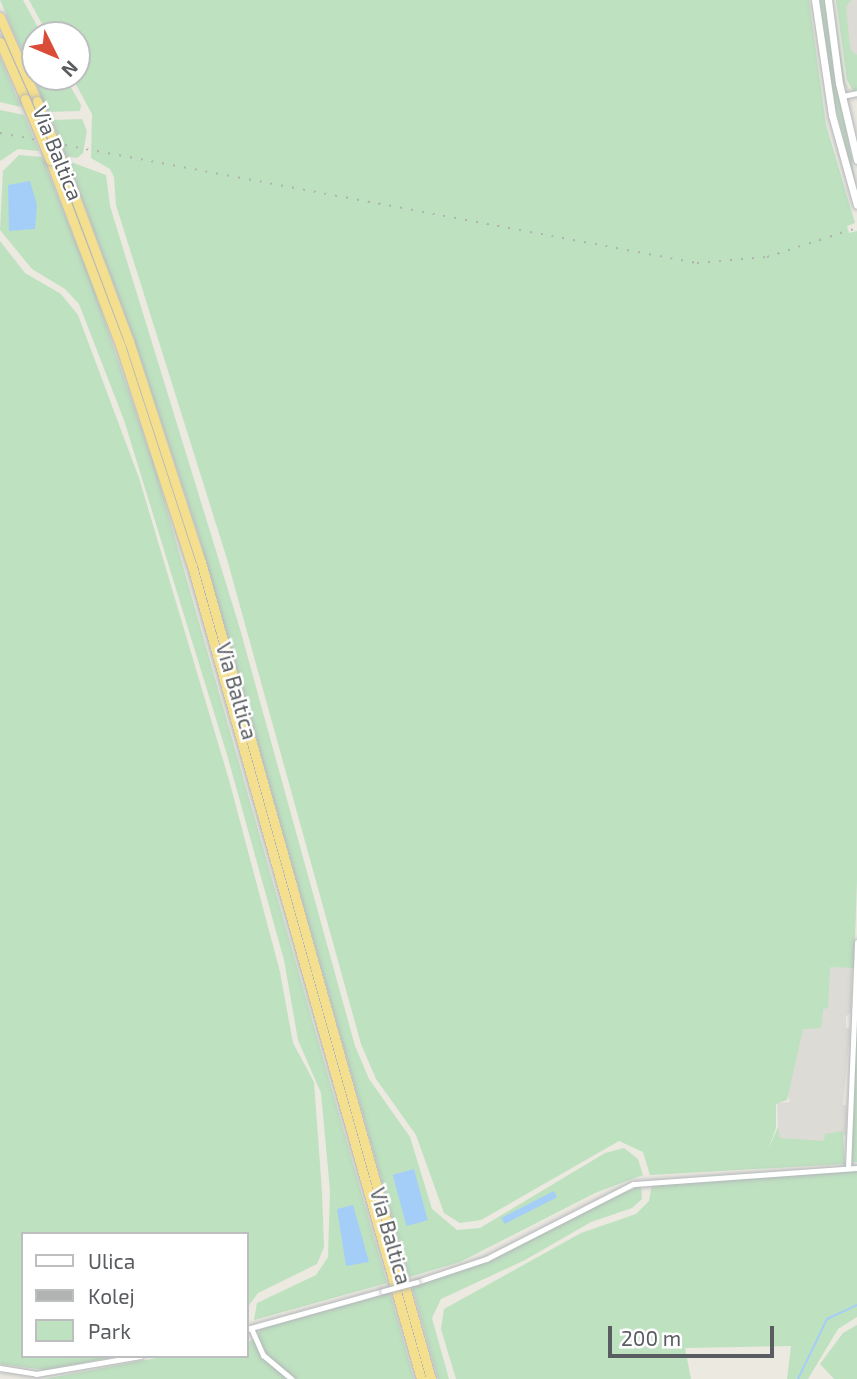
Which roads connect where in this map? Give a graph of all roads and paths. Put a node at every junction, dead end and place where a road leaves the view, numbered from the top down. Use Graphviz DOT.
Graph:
graph roads {
  1 [pos="816,0"];
  2 [pos="828,0"];
  3 [pos="0,17"];
  4 [pos="0,42"];
  5 [pos="857,93"];
  6 [pos="842,96"];
  7 [pos="857,160"];
  8 [pos="857,205"];
  9 [pos="857,942"];
  10 [pos="848,1168"];
  11 [pos="857,1168"];
  12 [pos="249,1328"];
  13 [pos="130,1358"];
  14 [pos="1,1371"];
  15 [pos="292,1379"];
  16 [pos="421,1379"];
  17 [pos="431,1379"];
  1 -- 8 [label="main road"];
  2 -- 6 [label="main road"];
  3 -- 17 [label="highway, Via Baltica, bridge"];
  4 -- 16 [label="highway, Via Baltica, bridge"];
  5 -- 6 [label="street"];
  6 -- 7 [label="main road"];
  9 -- 10 [label="street"];
  10 -- 11 [label="street"];
  10 -- 12 [label="street, bridge"];
  12 -- 15 [label="street"];
  13 -- 14 [label="street"];
}
